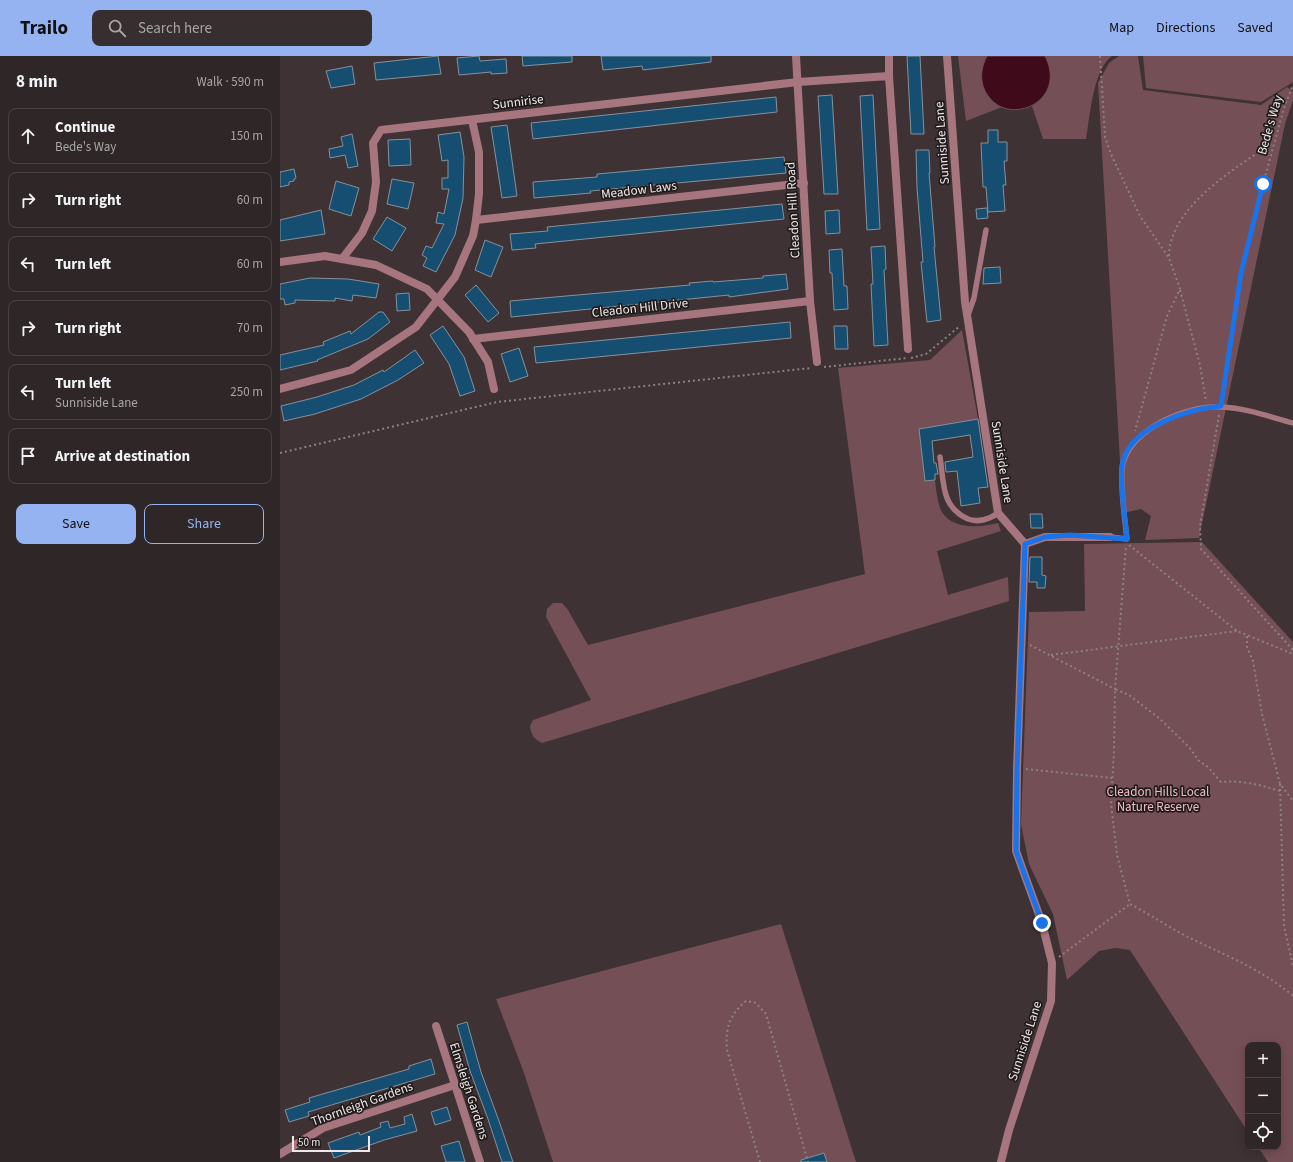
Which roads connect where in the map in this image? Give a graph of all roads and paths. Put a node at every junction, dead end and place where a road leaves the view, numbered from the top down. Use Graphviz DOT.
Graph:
graph roads {
  1 [pos="796,56"];
  2 [pos="889,56"];
  3 [pos="947,56"];
  4 [pos="1100,56"];
  5 [pos="889,76"];
  6 [pos="798,82"];
  7 [pos="1293,85"];
  8 [pos="472,120"];
  9 [pos="1274,143"];
  10 [pos="804,183"];
  11 [pos="476,220"];
  12 [pos="986,230"];
  13 [pos="1169,258"];
  14 [pos="342,259"];
  15 [pos="280,262"];
  16 [pos="1180,289"];
  17 [pos="436,299"];
  18 [pos="810,301"];
  19 [pos="967,319"];
  20 [pos="473,339"];
  21 [pos="908,349"];
  22 [pos="817,362"];
  23 [pos="280,389"];
  24 [pos="494,389"];
  25 [pos="1221,406"];
  26 [pos="1207,407"];
  27 [pos="1293,423"];
  28 [pos="1131,445"];
  29 [pos="280,453"];
  30 [pos="940,457"];
  31 [pos="998,513"];
  32 [pos="1110,537"];
  33 [pos="1127,539"];
  34 [pos="1025,544"];
  35 [pos="1237,631"];
  36 [pos="1247,636"];
  37 [pos="1022,641"];
  38 [pos="1117,647"];
  39 [pos="1293,650"];
  40 [pos="1293,654"];
  41 [pos="1050,655"];
  42 [pos="1115,689"];
  43 [pos="1017,769"];
  44 [pos="1112,778"];
  45 [pos="1280,784"];
  46 [pos="1280,791"];
  47 [pos="1293,801"];
  48 [pos="1130,904"];
  49 [pos="1052,963"];
  50 [pos="1293,966"];
  51 [pos="1293,996"];
  52 [pos="436,1026"];
  53 [pos="455,1085"];
  54 [pos="280,1154"];
  55 [pos="480,1162"];
  56 [pos="760,1162"];
  57 [pos="808,1162"];
  58 [pos="1000,1162"];
  1 -- 6 [label="street, Cleadon Hill Road"];
  2 -- 5 [label="street"];
  3 -- 19 [label="street, Sunniside Lane"];
  4 -- 13 [label="path"];
  5 -- 6 [label="street, Sunnirise"];
  5 -- 21 [label="street"];
  6 -- 8 [label="street, Sunnirise"];
  6 -- 10 [label="street, Cleadon Hill Road"];
  7 -- 9 [label="path, Bede's Way"];
  8 -- 11 [label="street"];
  8 -- 14 [label="street, Sunnirise"];
  9 -- 13 [label="path"];
  9 -- 25 [label="path, Bede's Way"];
  10 -- 11 [label="street, Meadow Laws"];
  10 -- 18 [label="street, Cleadon Hill Road"];
  11 -- 17 [label="street"];
  12 -- 19 [label="lane"];
  13 -- 16 [label="path"];
  14 -- 15 [label="street"];
  14 -- 17 [label="street"];
  16 -- 26 [label="path"];
  16 -- 28 [label="path"];
  17 -- 20 [label="street"];
  17 -- 23 [label="street"];
  18 -- 20 [label="street, Cleadon Hill Drive"];
  18 -- 22 [label="street, Cleadon Hill Road"];
  19 -- 29 [label="path"];
  19 -- 31 [label="street, Sunniside Lane"];
  20 -- 24 [label="street"];
  25 -- 26 [label="lane"];
  25 -- 27 [label="lane"];
  25 -- 39 [label="path, Bede's Way"];
  26 -- 28 [label="lane"];
  28 -- 33 [label="lane"];
  30 -- 31 [label="lane"];
  31 -- 34 [label="street, Sunniside Lane"];
  32 -- 33 [label="lane"];
  32 -- 34 [label="street"];
  33 -- 35 [label="path"];
  33 -- 38 [label="path"];
  34 -- 37 [label="street, Sunniside Lane"];
  35 -- 36 [label="path"];
  35 -- 38 [label="path"];
  36 -- 40 [label="path"];
  36 -- 45 [label="path"];
  37 -- 41 [label="path"];
  37 -- 43 [label="street, Sunniside Lane"];
  38 -- 41 [label="path"];
  38 -- 42 [label="path"];
  41 -- 42 [label="path"];
  42 -- 44 [label="path"];
  42 -- 46 [label="path"];
  43 -- 44 [label="path"];
  43 -- 49 [label="street, Sunniside Lane"];
  44 -- 48 [label="path"];
  45 -- 46 [label="path"];
  45 -- 47 [label="path"];
  46 -- 50 [label="path"];
  48 -- 49 [label="path"];
  48 -- 51 [label="path"];
  49 -- 58 [label="street, Sunniside Lane"];
  52 -- 53 [label="street, Elmsleigh Gardens"];
  53 -- 54 [label="street, Thornleigh Gardens"];
  53 -- 55 [label="street, Elmsleigh Gardens"];
  56 -- 57 [label="path"];
}
